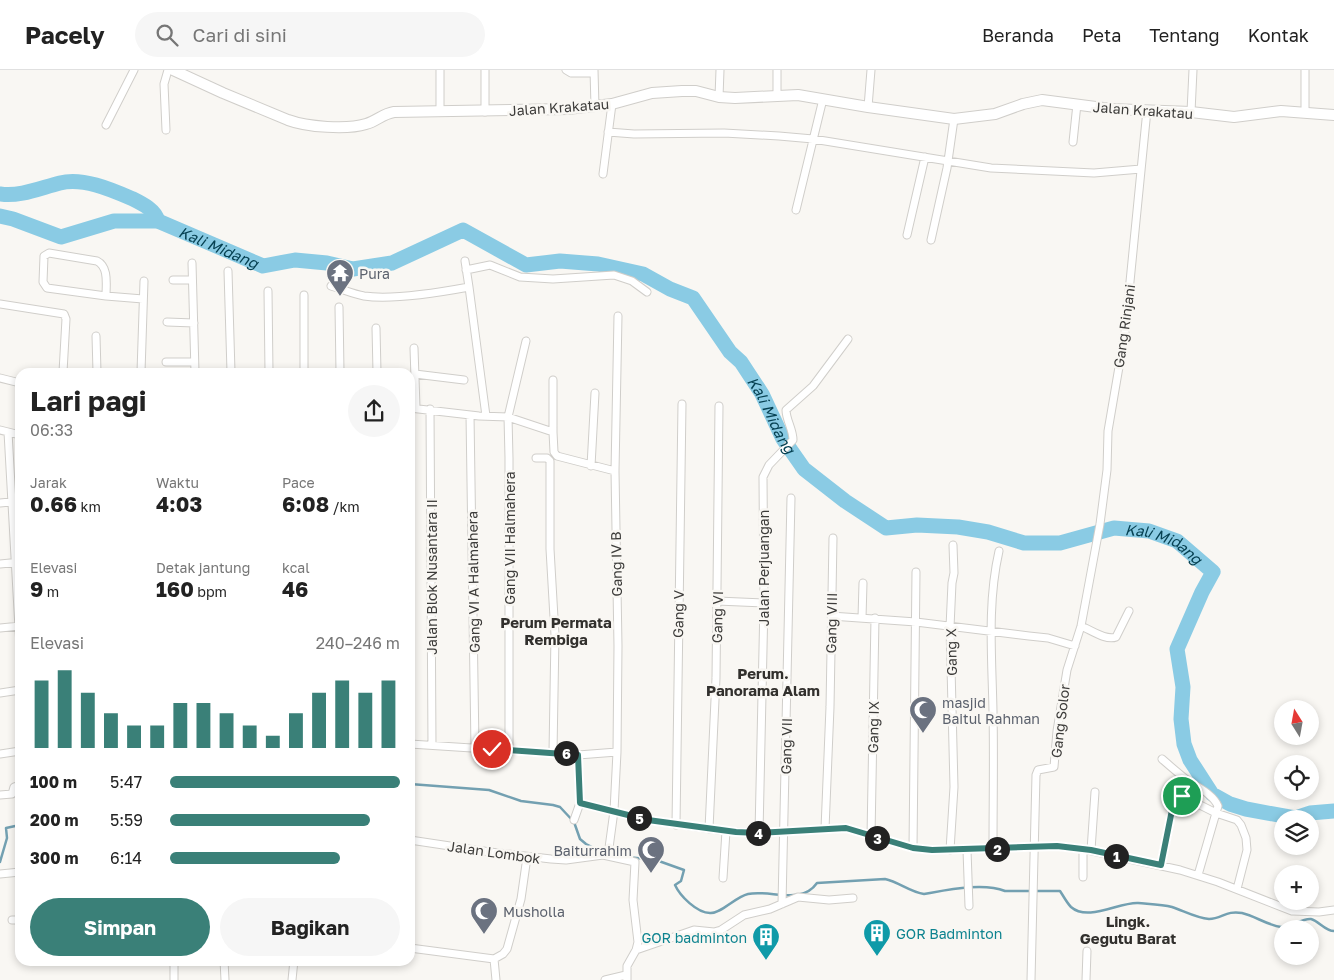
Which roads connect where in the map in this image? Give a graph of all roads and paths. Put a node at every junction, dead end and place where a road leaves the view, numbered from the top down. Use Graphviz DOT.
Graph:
graph roads {
  1 [pos="134,70"];
  2 [pos="168,70"];
  3 [pos="173,70"];
  4 [pos="440,70"];
  5 [pos="485,70"];
  6 [pos="566,70"];
  7 [pos="720,70"];
  8 [pos="777,70"];
  9 [pos="871,70"];
  10 [pos="1193,70"];
  11 [pos="1305,70"];
  12 [pos="594,71"];
  13 [pos="777,95"];
  14 [pos="719,97"];
  15 [pos="823,99"];
  16 [pos="612,104"];
  17 [pos="1077,104"];
  18 [pos="595,107"];
  19 [pos="868,107"];
  20 [pos="1147,110"];
  21 [pos="440,112"];
  22 [pos="485,112"];
  23 [pos="1191,112"];
  24 [pos="1305,113"];
  25 [pos="1334,115"];
  26 [pos="954,119"];
  27 [pos="106,125"];
  28 [pos="166,130"];
  29 [pos="608,132"];
  30 [pos="813,139"];
  31 [pos="1073,142"];
  32 [pos="924,157"];
  33 [pos="948,162"];
  34 [pos="1141,169"];
  35 [pos="603,174"];
  36 [pos="796,210"];
  37 [pos="907,235"];
  38 [pos="931,240"];
  39 [pos="465,261"];
  40 [pos="192,263"];
  41 [pos="466,270"];
  42 [pos="228,271"];
  43 [pos="173,280"];
  44 [pos="192,280"];
  45 [pos="144,281"];
  46 [pos="331,286"];
  47 [pos="469,287"];
  48 [pos="268,291"];
  49 [pos="647,292"];
  50 [pos="304,295"];
  51 [pos="106,296"];
  52 [pos="144,299"];
  53 [pos="0,304"];
  54 [pos="339,307"];
  55 [pos="618,316"];
  56 [pos="167,322"];
  57 [pos="194,323"];
  58 [pos="376,328"];
  59 [pos="96,336"];
  60 [pos="848,338"];
  61 [pos="526,341"];
  62 [pos="414,348"];
  63 [pos="166,362"];
  64 [pos="194,362"];
  65 [pos="63,368"];
  66 [pos="97,368"];
  67 [pos="141,368"];
  68 [pos="195,368"];
  69 [pos="231,368"];
  70 [pos="268,368"];
  71 [pos="304,368"];
  72 [pos="340,368"];
  73 [pos="377,368"];
  74 [pos="415,368"];
  75 [pos="415,374"];
  76 [pos="0,378"];
  77 [pos="464,380"];
  78 [pos="553,380"];
  79 [pos="15,382"];
  80 [pos="595,393"];
  81 [pos="682,404"];
  82 [pos="719,406"];
  83 [pos="415,408"];
  84 [pos="430,410"];
  85 [pos="470,415"];
  86 [pos="486,416"];
  87 [pos="508,417"];
  88 [pos="0,430"];
  89 [pos="8,432"];
  90 [pos="553,432"];
  91 [pos="15,434"];
  92 [pos="536,458"];
  93 [pos="591,466"];
  94 [pos="615,471"];
  95 [pos="15,486"];
  96 [pos="791,498"];
  97 [pos="15,502"];
  98 [pos="0,503"];
  99 [pos="833,538"];
  100 [pos="1097,541"];
  101 [pos="953,545"];
  102 [pos="999,551"];
  103 [pos="15,562"];
  104 [pos="0,564"];
  105 [pos="916,572"];
  106 [pos="863,583"];
  107 [pos="718,601"];
  108 [pos="764,603"];
  109 [pos="1129,611"];
  110 [pos="832,616"];
  111 [pos="862,618"];
  112 [pos="875,618"];
  113 [pos="916,622"];
  114 [pos="15,626"];
  115 [pos="1081,626"];
  116 [pos="950,627"];
  117 [pos="0,628"];
  118 [pos="991,632"];
  119 [pos="1075,646"];
  120 [pos="15,691"];
  121 [pos="0,693"];
  122 [pos="415,744"];
  123 [pos="432,745"];
  124 [pos="475,748"];
  125 [pos="509,750"];
  126 [pos="15,752"];
  127 [pos="553,752"];
  128 [pos="617,752"];
  129 [pos="0,754"];
  130 [pos="578,755"];
  131 [pos="1162,759"];
  132 [pos="15,787"];
  133 [pos="1095,792"];
  134 [pos="0,795"];
  135 [pos="580,803"];
  136 [pos="614,811"];
  137 [pos="1216,813"];
  138 [pos="574,820"];
  139 [pos="676,825"];
  140 [pos="709,829"];
  141 [pos="825,829"];
  142 [pos="726,831"];
  143 [pos="784,832"];
  144 [pos="759,833"];
  145 [pos="871,836"];
  146 [pos="415,841"];
  147 [pos="1033,847"];
  148 [pos="913,848"];
  149 [pos="993,849"];
  150 [pos="950,850"];
  151 [pos="967,850"];
  152 [pos="1087,850"];
  153 [pos="608,852"];
  154 [pos="528,857"];
  155 [pos="1161,865"];
  156 [pos="15,872"];
  157 [pos="0,874"];
  158 [pos="1198,875"];
  159 [pos="1083,877"];
  160 [pos="723,878"];
  161 [pos="1237,889"];
  162 [pos="853,898"];
  163 [pos="782,899"];
  164 [pos="969,906"];
  165 [pos="1334,910"];
  166 [pos="415,949"];
  167 [pos="636,950"];
  168 [pos="1087,951"];
  169 [pos="494,959"];
  170 [pos="174,966"];
  171 [pos="224,966"];
  172 [pos="293,966"];
  173 [pos="626,977"];
  174 [pos="174,980"];
  175 [pos="225,980"];
  176 [pos="292,980"];
  177 [pos="496,980"];
  178 [pos="605,980"];
  179 [pos="1031,980"];
  180 [pos="1086,980"];
  1 -- 27 [label="street"];
  2 -- 28 [label="street"];
  3 -- 21 [label="street, Jalan Krakatau"];
  4 -- 21 [label="street"];
  5 -- 22 [label="street"];
  6 -- 12 [label="street"];
  7 -- 14 [label="street"];
  8 -- 13 [label="street"];
  9 -- 19 [label="street"];
  10 -- 23 [label="street"];
  11 -- 24 [label="street"];
  12 -- 18 [label="street"];
  13 -- 14 [label="street, Jalan Krakatau"];
  13 -- 15 [label="street, Jalan Krakatau"];
  14 -- 16 [label="street, Jalan Krakatau"];
  15 -- 19 [label="street, Jalan Krakatau"];
  15 -- 30 [label="street"];
  16 -- 18 [label="street, Jalan Krakatau"];
  16 -- 29 [label="street"];
  17 -- 20 [label="street, Jalan Krakatau"];
  17 -- 26 [label="street, Jalan Krakatau"];
  17 -- 31 [label="street"];
  18 -- 22 [label="street, Jalan Krakatau"];
  19 -- 26 [label="street, Jalan Krakatau"];
  20 -- 23 [label="street, Jalan Krakatau"];
  20 -- 34 [label="street, Gang Rinjani"];
  21 -- 22 [label="street, Jalan Krakatau"];
  23 -- 24 [label="street, Jalan Krakatau"];
  24 -- 25 [label="street, Jalan Krakatau"];
  26 -- 33 [label="street"];
  29 -- 30 [label="street"];
  29 -- 35 [label="street"];
  30 -- 32 [label="street"];
  30 -- 36 [label="street"];
  32 -- 33 [label="street"];
  32 -- 37 [label="street"];
  33 -- 34 [label="street"];
  33 -- 38 [label="street"];
  34 -- 100 [label="street, Gang Rinjani"];
  39 -- 41 [label="street"];
  40 -- 44 [label="street"];
  41 -- 47 [label="street"];
  41 -- 49 [label="street"];
  42 -- 69 [label="street"];
  43 -- 44 [label="street"];
  44 -- 57 [label="street"];
  45 -- 52 [label="street"];
  46 -- 47 [label="street"];
  47 -- 86 [label="street"];
  48 -- 70 [label="street"];
  50 -- 71 [label="street"];
  51 -- 51 [label="street"];
  51 -- 52 [label="street"];
  52 -- 67 [label="street"];
  53 -- 65 [label="street"];
  54 -- 72 [label="street"];
  55 -- 94 [label="street, Gang IV B"];
  56 -- 57 [label="street"];
  57 -- 64 [label="street"];
  58 -- 73 [label="street"];
  59 -- 66 [label="street"];
  60 -- 108 [label="street, Jalan Perjuangan"];
  61 -- 87 [label="street, Gang VII Halmahera"];
  62 -- 74 [label="street"];
  63 -- 64 [label="street"];
  64 -- 68 [label="street"];
  75 -- 77 [label="street"];
  76 -- 79 [label="street"];
  78 -- 90 [label="street"];
  80 -- 93 [label="street"];
  81 -- 139 [label="street, Gang V"];
  82 -- 107 [label="street, Gang VI"];
  83 -- 84 [label="street"];
  84 -- 85 [label="street"];
  84 -- 123 [label="street, Jalan Blok Nusantara II"];
  85 -- 86 [label="street"];
  85 -- 124 [label="street, Gang VI A Halmahera"];
  86 -- 87 [label="street"];
  87 -- 90 [label="street"];
  87 -- 125 [label="street, Gang VII Halmahera"];
  88 -- 89 [label="street"];
  89 -- 91 [label="street"];
  89 -- 95 [label="street"];
  90 -- 93 [label="street"];
  92 -- 127 [label="street"];
  93 -- 94 [label="street"];
  94 -- 128 [label="street, Gang IV B"];
  96 -- 143 [label="street, Gang VII"];
  97 -- 98 [label="street"];
  99 -- 110 [label="street, Gang VIII"];
  100 -- 115 [label="street, Gang Solor"];
  101 -- 116 [label="street, Gang X"];
  102 -- 118 [label="street"];
  103 -- 104 [label="street"];
  105 -- 113 [label="street"];
  106 -- 111 [label="street"];
  107 -- 108 [label="street"];
  107 -- 140 [label="street, Gang VI"];
  108 -- 144 [label="street, Jalan Perjuangan"];
  109 -- 115 [label="street"];
  110 -- 111 [label="street"];
  110 -- 141 [label="street, Gang VIII"];
  111 -- 112 [label="street"];
  112 -- 113 [label="street"];
  112 -- 145 [label="street, Gang IX"];
  113 -- 116 [label="street"];
  113 -- 148 [label="street"];
  114 -- 117 [label="street"];
  115 -- 119 [label="street, Gang Solor"];
  116 -- 118 [label="street"];
  116 -- 150 [label="street, Gang X"];
  118 -- 119 [label="street"];
  118 -- 149 [label="street"];
  119 -- 147 [label="street, Gang Solor"];
  120 -- 121 [label="street"];
  122 -- 123 [label="street"];
  123 -- 124 [label="street"];
  124 -- 125 [label="street"];
  125 -- 127 [label="street"];
  126 -- 129 [label="street"];
  127 -- 130 [label="street"];
  128 -- 130 [label="street"];
  128 -- 136 [label="street, Gang IV B"];
  130 -- 135 [label="street"];
  131 -- 137 [label="street"];
  132 -- 134 [label="street"];
  133 -- 152 [label="street"];
  135 -- 136 [label="street"];
  135 -- 138 [label="street"];
  136 -- 139 [label="street"];
  136 -- 153 [label="street, Gang IV B"];
  137 -- 155 [label="street"];
  137 -- 158 [label="street"];
  137 -- 161 [label="street"];
  139 -- 140 [label="street"];
  140 -- 142 [label="street"];
  141 -- 143 [label="street"];
  141 -- 145 [label="street"];
  142 -- 144 [label="street"];
  142 -- 160 [label="street"];
  143 -- 144 [label="street"];
  143 -- 163 [label="street, Gang VII"];
  145 -- 148 [label="street"];
  146 -- 154 [label="street, Jalan Lombok"];
  147 -- 149 [label="street"];
  147 -- 152 [label="street"];
  147 -- 179 [label="street, Gang Solor"];
  148 -- 150 [label="street"];
  149 -- 151 [label="street"];
  150 -- 151 [label="street"];
  151 -- 164 [label="street"];
  152 -- 155 [label="street"];
  152 -- 159 [label="street"];
  153 -- 154 [label="street, Jalan Lombok"];
  153 -- 167 [label="street, Jalan Lombok"];
  154 -- 169 [label="street"];
  155 -- 158 [label="street"];
  156 -- 157 [label="street"];
  158 -- 161 [label="street"];
  161 -- 165 [label="street"];
  162 -- 163 [label="street"];
  163 -- 167 [label="street"];
  166 -- 169 [label="street"];
  167 -- 173 [label="street"];
  168 -- 180 [label="street"];
  169 -- 177 [label="street"];
  170 -- 174 [label="street"];
  171 -- 175 [label="street"];
  172 -- 176 [label="street"];
  173 -- 178 [label="street"];
}
